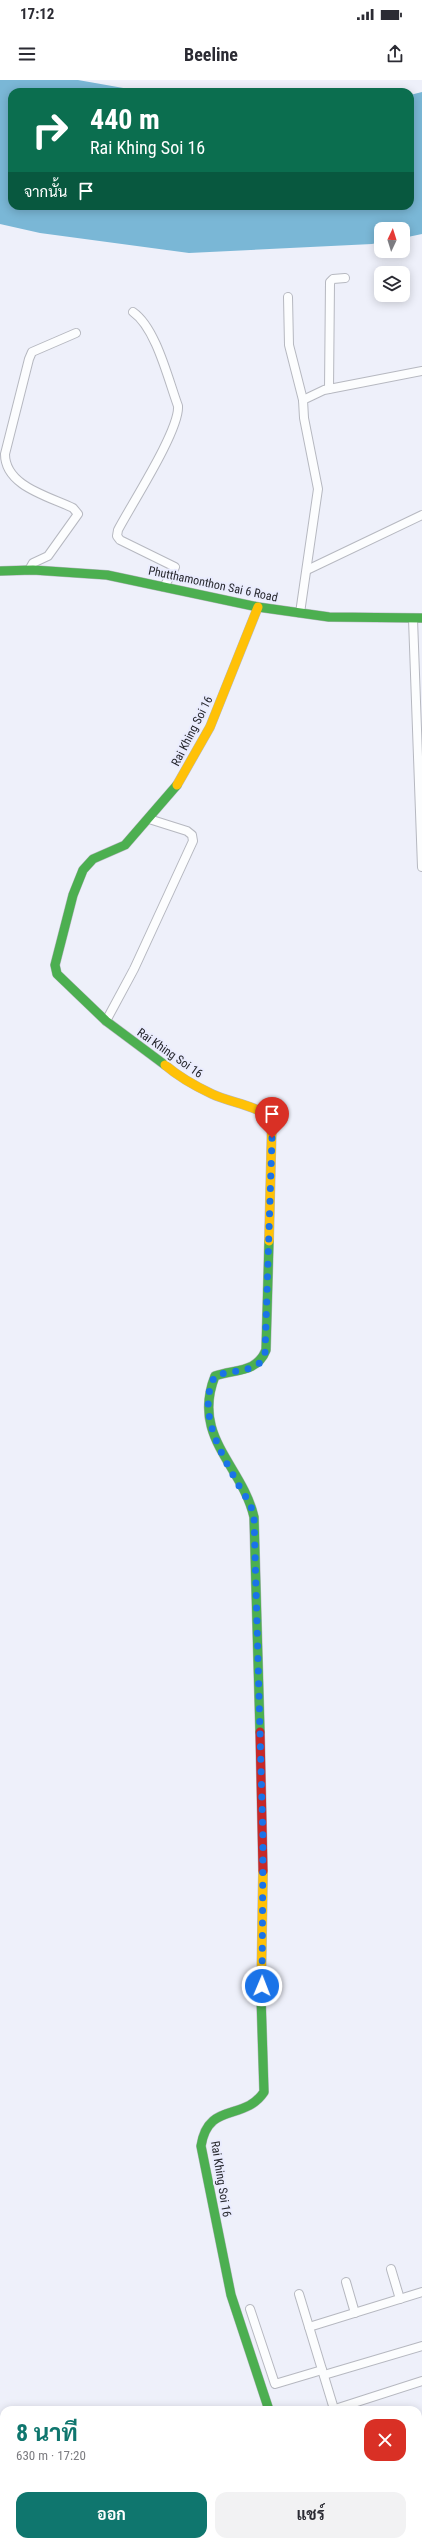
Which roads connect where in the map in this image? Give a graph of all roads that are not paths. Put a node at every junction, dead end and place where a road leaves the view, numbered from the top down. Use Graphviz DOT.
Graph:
graph roads {
  1 [pos="345,278"];
  2 [pos="288,297"];
  3 [pos="133,312"];
  4 [pos="76,333"];
  5 [pos="422,372"];
  6 [pos="329,389"];
  7 [pos="304,400"];
  8 [pos="422,515"];
  9 [pos="31,570"];
  10 [pos="307,570"];
  11 [pos="0,571"];
  12 [pos="164,587"];
  13 [pos="258,607"];
  14 [pos="300,613"];
  15 [pos="418,618"];
  16 [pos="149,819"];
  17 [pos="421,850"];
  18 [pos="422,867"];
  19 [pos="106,1021"];
  20 [pos="391,2269"];
  21 [pos="346,2282"];
  22 [pos="422,2292"];
  23 [pos="299,2294"];
  24 [pos="400,2299"];
  25 [pos="250,2309"];
  26 [pos="355,2313"];
  27 [pos="309,2327"];
  28 [pos="422,2346"];
  29 [pos="323,2373"];
  30 [pos="422,2381"];
  31 [pos="268,2406"];
  32 [pos="332,2406"];
  33 [pos="345,2406"];
  1 -- 6 [label="street"];
  2 -- 7 [label="street"];
  3 -- 12 [label="street"];
  4 -- 9 [label="street"];
  5 -- 6 [label="street"];
  6 -- 7 [label="street"];
  7 -- 10 [label="street"];
  8 -- 10 [label="street"];
  9 -- 11 [label="street, Phutthamonthon Sai 6 Road"];
  9 -- 12 [label="street, Phutthamonthon Sai 6 Road"];
  10 -- 14 [label="street"];
  12 -- 13 [label="street, Phutthamonthon Sai 6 Road"];
  13 -- 14 [label="street, Phutthamonthon Sai 6 Road"];
  13 -- 16 [label="street, Rai Khing Soi 16"];
  14 -- 15 [label="street, Phutthamonthon Sai 6 Road"];
  15 -- 17 [label="street"];
  16 -- 19 [label="street"];
  16 -- 19 [label="street, Rai Khing Soi 16"];
  17 -- 18 [label="street"];
  19 -- 31 [label="street, Rai Khing Soi 16"];
  20 -- 24 [label="street"];
  21 -- 26 [label="street"];
  22 -- 24 [label="street"];
  23 -- 27 [label="street"];
  24 -- 26 [label="street"];
  25 -- 29 [label="street"];
  26 -- 27 [label="street"];
  27 -- 29 [label="street"];
  28 -- 29 [label="street"];
  29 -- 32 [label="street"];
  30 -- 33 [label="street"];
}
